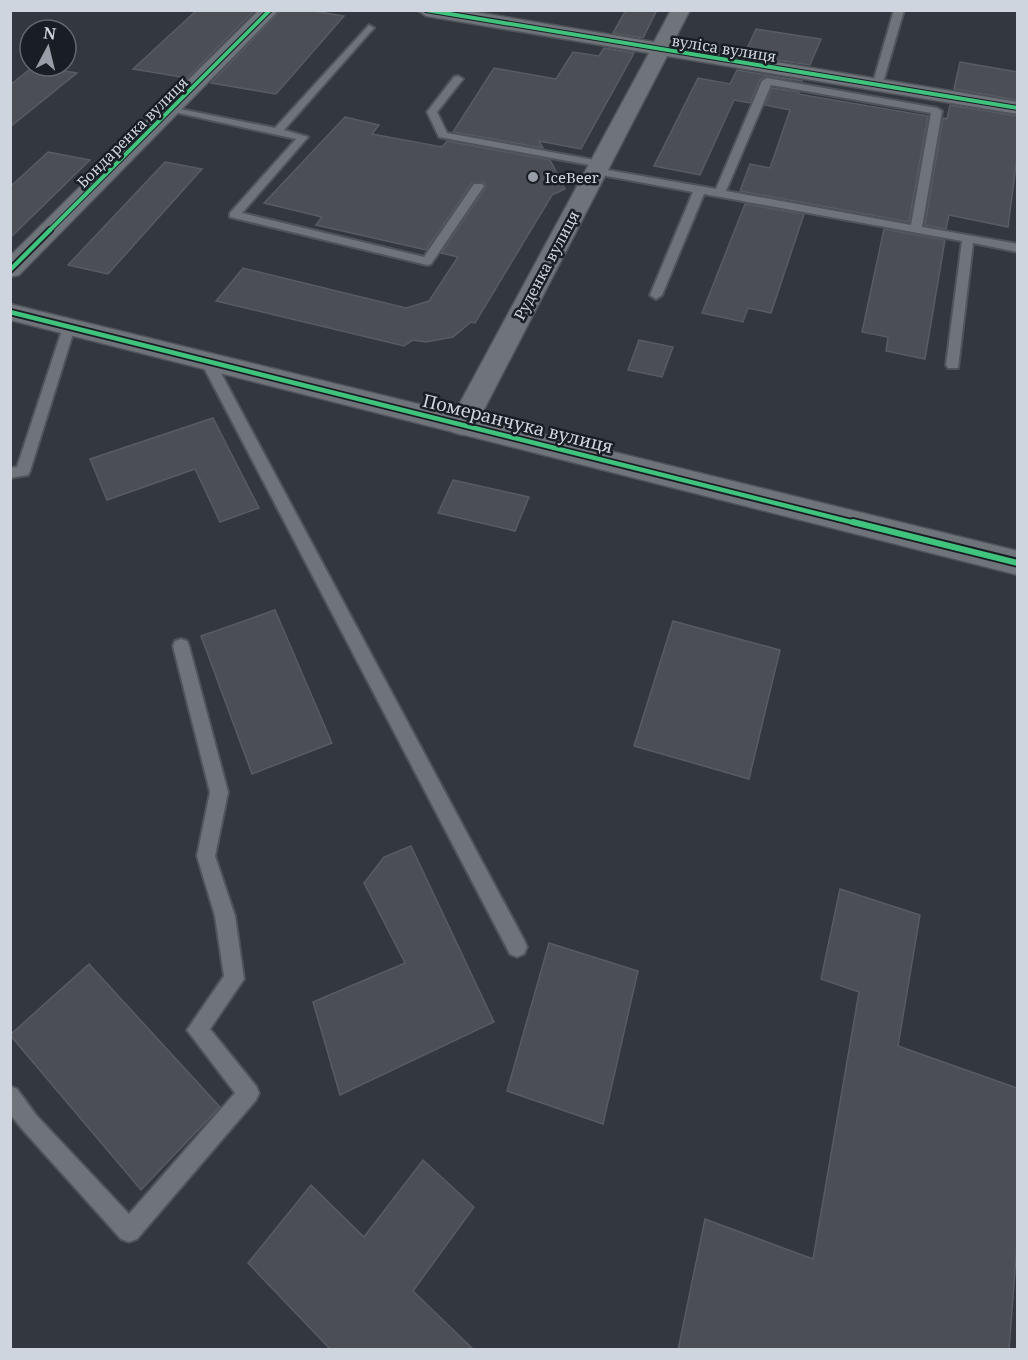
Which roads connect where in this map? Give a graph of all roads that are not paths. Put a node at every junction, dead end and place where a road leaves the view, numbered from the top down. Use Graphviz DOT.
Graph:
graph roads {
  1 [pos="270,10"];
  2 [pos="426,10"];
  3 [pos="681,10"];
  4 [pos="899,10"];
  5 [pos="369,28"];
  6 [pos="660,50"];
  7 [pos="458,79"];
  8 [pos="877,86"];
  9 [pos="845,87"];
  10 [pos="1017,108"];
  11 [pos="171,110"];
  12 [pos="277,132"];
  13 [pos="598,167"];
  14 [pos="478,186"];
  15 [pos="700,190"];
  16 [pos="720,194"];
  17 [pos="916,229"];
  18 [pos="968,239"];
  19 [pos="1017,248"];
  20 [pos="10,270"];
  21 [pos="656,295"];
  22 [pos="10,312"];
  23 [pos="69,327"];
  24 [pos="208,362"];
  25 [pos="953,364"];
  26 [pos="462,425"];
  27 [pos="10,473"];
  28 [pos="1017,563"];
  29 [pos="181,646"];
  30 [pos="517,947"];
  31 [pos="10,1096"];
  1 -- 11 [label="street, Бондаренка вулиця"];
  2 -- 6 [label="street, вуліса вулиця"];
  3 -- 6 [label="street, Руденка вулиця"];
  4 -- 8 [label="lane"];
  5 -- 12 [label="lane"];
  6 -- 9 [label="street, вуліса вулиця"];
  6 -- 13 [label="street, Руденка вулиця"];
  7 -- 13 [label="lane"];
  8 -- 9 [label="street, вуліса вулиця"];
  8 -- 10 [label="street, вуліса вулиця"];
  9 -- 16 [label="lane"];
  9 -- 17 [label="lane"];
  11 -- 12 [label="lane"];
  11 -- 20 [label="street, Бондаренка вулиця"];
  12 -- 14 [label="lane"];
  13 -- 15 [label="lane"];
  13 -- 26 [label="street, Руденка вулиця"];
  15 -- 16 [label="lane"];
  15 -- 21 [label="lane"];
  16 -- 17 [label="lane"];
  17 -- 18 [label="lane"];
  18 -- 19 [label="lane"];
  18 -- 25 [label="lane"];
  22 -- 23 [label="street, Померанчука вулиця"];
  23 -- 24 [label="street, Померанчука вулиця"];
  23 -- 27 [label="lane"];
  24 -- 26 [label="street, Померанчука вулиця"];
  24 -- 30 [label="lane"];
  26 -- 28 [label="street, Померанчука вулиця"];
  29 -- 31 [label="lane"];
}
